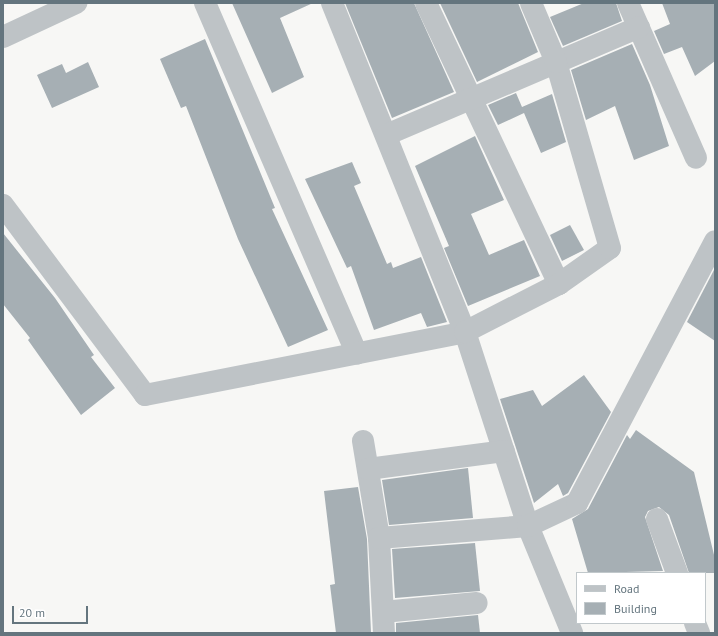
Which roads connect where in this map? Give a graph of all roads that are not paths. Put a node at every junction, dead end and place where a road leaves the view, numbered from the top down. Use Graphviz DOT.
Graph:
graph roads {
  1 [pos="76,3"];
  2 [pos="205,3"];
  3 [pos="332,3"];
  4 [pos="426,3"];
  5 [pos="530,3"];
  6 [pos="628,3"];
  7 [pos="639,27"];
  8 [pos="3,37"];
  9 [pos="556,62"];
  10 [pos="470,99"];
  11 [pos="386,135"];
  12 [pos="696,158"];
  13 [pos="3,205"];
  14 [pos="715,241"];
  15 [pos="560,284"];
  16 [pos="465,332"];
  17 [pos="357,354"];
  18 [pos="363,441"];
  19 [pos="504,451"];
  20 [pos="368,469"];
  21 [pos="656,519"];
  22 [pos="528,526"];
  23 [pos="379,538"];
  24 [pos="676,572"];
  25 [pos="477,603"];
  26 [pos="383,623"];
  27 [pos="572,633"];
  1 -- 8 [label="street"];
  2 -- 17 [label="street"];
  3 -- 11 [label="street"];
  4 -- 10 [label="street"];
  5 -- 9 [label="street"];
  6 -- 7 [label="street"];
  7 -- 9 [label="street"];
  7 -- 12 [label="street"];
  9 -- 10 [label="street"];
  9 -- 15 [label="street"];
  10 -- 11 [label="street"];
  10 -- 15 [label="street"];
  11 -- 16 [label="street"];
  13 -- 17 [label="street"];
  14 -- 22 [label="street"];
  15 -- 16 [label="street"];
  16 -- 17 [label="street"];
  16 -- 19 [label="street"];
  18 -- 20 [label="street"];
  19 -- 20 [label="street"];
  19 -- 22 [label="street"];
  20 -- 23 [label="street"];
  21 -- 24 [label="street"];
  22 -- 23 [label="street"];
  22 -- 27 [label="street"];
  23 -- 26 [label="street"];
  25 -- 26 [label="street"];
}
